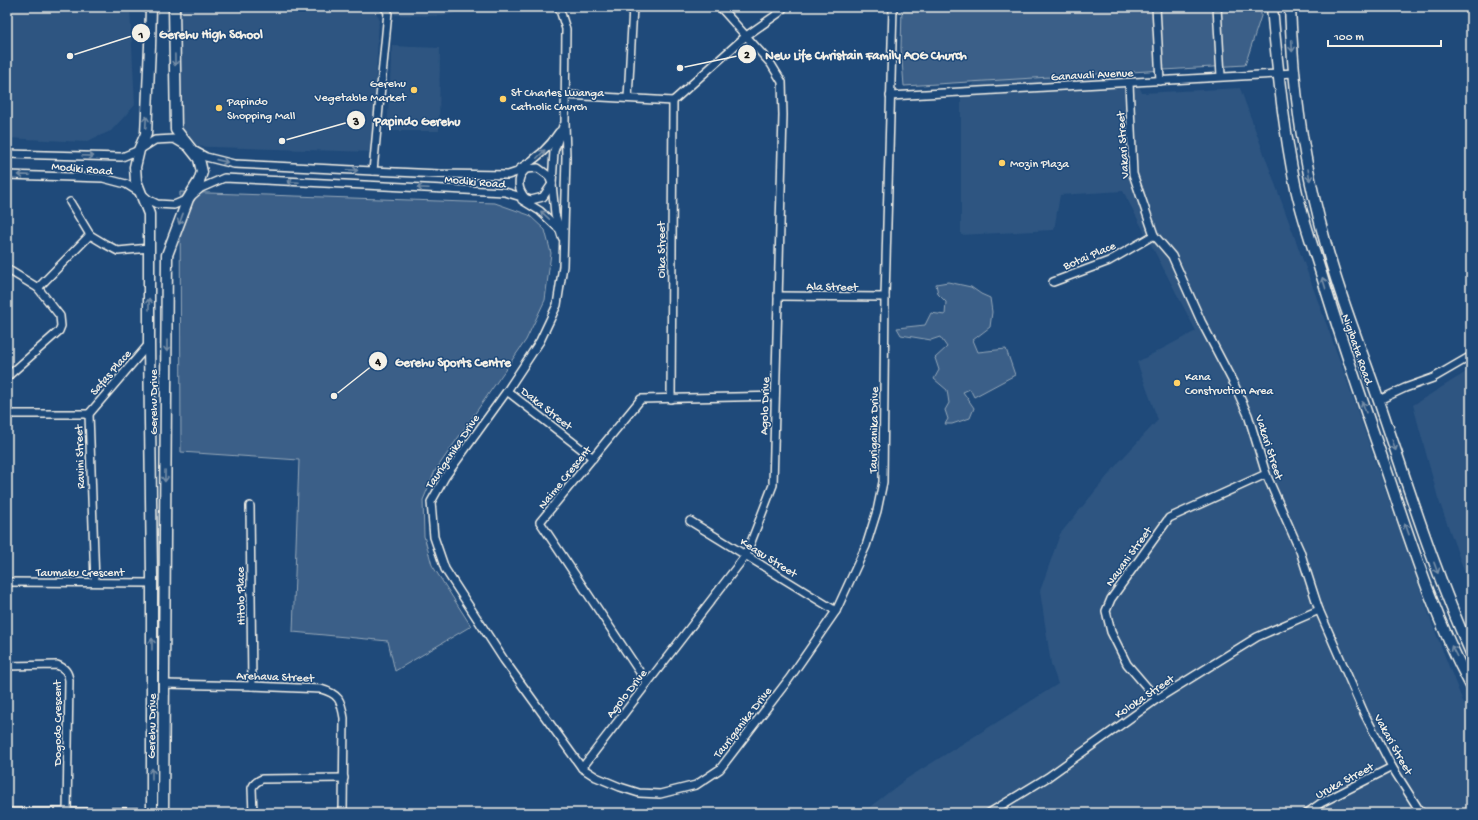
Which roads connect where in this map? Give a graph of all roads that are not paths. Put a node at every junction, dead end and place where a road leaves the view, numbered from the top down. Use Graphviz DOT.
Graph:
graph roads {
  1 [pos="151,7"];
  2 [pos="174,7"];
  3 [pos="384,7"];
  4 [pos="559,7"];
  5 [pos="633,7"];
  6 [pos="720,7"];
  7 [pos="784,7"];
  8 [pos="893,7"];
  9 [pos="1156,7"];
  10 [pos="1217,7"];
  11 [pos="1272,7"];
  12 [pos="1290,7"];
  13 [pos="746,36"];
  14 [pos="1294,72"];
  15 [pos="1278,73"];
  16 [pos="1221,76"];
  17 [pos="1160,81"];
  18 [pos="1129,83"];
  19 [pos="566,95"];
  20 [pos="890,96"];
  21 [pos="628,98"];
  22 [pos="673,101"];
  23 [pos="565,122"];
  24 [pos="139,150"];
  25 [pos="192,150"];
  26 [pos="7,154"];
  27 [pos="526,170"];
  28 [pos="372,171"];
  29 [pos="7,174"];
  30 [pos="508,175"];
  31 [pos="552,184"];
  32 [pos="142,194"];
  33 [pos="516,197"];
  34 [pos="188,199"];
  35 [pos="526,199"];
  36 [pos="70,202"];
  37 [pos="90,235"];
  38 [pos="1154,235"];
  39 [pos="564,243"];
  40 [pos="148,248"];
  41 [pos="7,269"];
  42 [pos="1053,282"];
  43 [pos="38,288"];
  44 [pos="778,296"];
  45 [pos="885,297"];
  46 [pos="149,344"];
  47 [pos="1471,356"];
  48 [pos="7,377"];
  49 [pos="507,391"];
  50 [pos="775,396"];
  51 [pos="671,399"];
  52 [pos="1379,400"];
  53 [pos="7,414"];
  54 [pos="89,414"];
  55 [pos="593,458"];
  56 [pos="1266,474"];
  57 [pos="250,506"];
  58 [pos="690,521"];
  59 [pos="746,555"];
  60 [pos="7,582"];
  61 [pos="95,582"];
  62 [pos="152,583"];
  63 [pos="1319,610"];
  64 [pos="836,611"];
  65 [pos="1471,653"];
  66 [pos="7,666"];
  67 [pos="647,683"];
  68 [pos="165,684"];
  69 [pos="252,686"];
  70 [pos="1471,686"];
  71 [pos="1157,699"];
  72 [pos="1392,767"];
  73 [pos="582,768"];
  74 [pos="344,778"];
  75 [pos="7,812"];
  76 [pos="67,813"];
  77 [pos="152,813"];
  78 [pos="163,813"];
  79 [pos="253,813"];
  80 [pos="343,813"];
  81 [pos="989,813"];
  82 [pos="1307,813"];
  83 [pos="1421,813"];
  24 -- 1 [label="street, Gerehu Drive, one-way"];
  2 -- 25 [label="street, Gerehu Drive, one-way"];
  3 -- 28 [label="street"];
  4 -- 19 [label="street, Tauriganika Drive"];
  5 -- 21 [label="street"];
  6 -- 13 [label="street, Agolo Drive"];
  7 -- 13 [label="street"];
  8 -- 20 [label="street, Tauriganika Drive"];
  9 -- 17 [label="street"];
  10 -- 16 [label="street"];
  11 -- 15 [label="street, Nigibata Road"];
  12 -- 14 [label="street, Nigibata Road, one-way"];
  13 -- 22 [label="street"];
  13 -- 44 [label="street, Agolo Drive"];
  14 -- 15 [label="street, Ganavali Avenue"];
  14 -- 52 [label="street, Nigibata Road, one-way"];
  15 -- 16 [label="street, Ganavali Avenue"];
  70 -- 15 [label="street, Nigibata Road, one-way"];
  16 -- 17 [label="street, Ganavali Avenue"];
  17 -- 18 [label="street, Ganavali Avenue"];
  18 -- 20 [label="street, Ganavali Avenue"];
  18 -- 38 [label="street, Vakari Street"];
  19 -- 21 [label="street"];
  19 -- 23 [label="street, Tauriganika Drive"];
  20 -- 45 [label="street, Tauriganika Drive"];
  21 -- 22 [label="street"];
  22 -- 51 [label="street, Oika Street"];
  30 -- 23 [label="street, one-way"];
  23 -- 31 [label="street, Tauriganika Drive"];
  23 -- 39 [label="street, Tauriganika Drive"];
  24 -- 25 [label="street, Modiki Road"];
  26 -- 24 [label="street, Modiki Road, one-way"];
  24 -- 32 [label="street, Gerehu Drive"];
  25 -- 28 [label="street, Modiki Road, one-way"];
  25 -- 34 [label="street, Gerehu Drive"];
  27 -- 30 [label="street, Modiki Road"];
  27 -- 31 [label="street, Modiki Road"];
  27 -- 35 [label="street"];
  28 -- 30 [label="street, Modiki Road"];
  32 -- 29 [label="street, Modiki Road, one-way"];
  31 -- 35 [label="street, Modiki Road"];
  31 -- 39 [label="street, Tauriganika Drive"];
  32 -- 34 [label="street, Modiki Road"];
  32 -- 40 [label="street, Gerehu Drive"];
  33 -- 34 [label="street, Modiki Road, one-way"];
  33 -- 35 [label="street, Modiki Road"];
  39 -- 33 [label="street, one-way"];
  34 -- 68 [label="street, Gerehu Drive, one-way"];
  36 -- 37 [label="street"];
  37 -- 40 [label="street"];
  37 -- 43 [label="street"];
  38 -- 42 [label="street, Botai Place"];
  38 -- 56 [label="street, Vakari Street"];
  39 -- 49 [label="street, Tauriganika Drive"];
  46 -- 40 [label="street, Gerehu Drive, one-way"];
  41 -- 43 [label="street"];
  43 -- 48 [label="street"];
  44 -- 45 [label="street, Ala Street"];
  44 -- 50 [label="street, Agolo Drive"];
  45 -- 64 [label="street, Tauriganika Drive"];
  46 -- 54 [label="street, Safas Place"];
  46 -- 62 [label="street, Gerehu Drive"];
  47 -- 52 [label="street"];
  49 -- 55 [label="street, Daka Street"];
  49 -- 73 [label="street, Tauriganika Drive"];
  50 -- 51 [label="street, Naime Crescent"];
  50 -- 59 [label="street, Agolo Drive"];
  51 -- 55 [label="street, Naime Crescent"];
  52 -- 65 [label="street, Nigibata Road, one-way"];
  53 -- 54 [label="street, Ravini Street"];
  54 -- 61 [label="street, Ravini Street"];
  55 -- 67 [label="street, Naime Crescent"];
  56 -- 63 [label="street, Vakari Street"];
  56 -- 71 [label="street, Nauani Street"];
  57 -- 69 [label="street, Hitolo Place"];
  58 -- 59 [label="street, Keasu Street"];
  59 -- 64 [label="street, Keasu Street"];
  59 -- 67 [label="street, Agolo Drive"];
  60 -- 61 [label="street, Taumaku Crescent"];
  61 -- 62 [label="street, Taumaku Crescent"];
  77 -- 62 [label="street, Gerehu Drive, one-way"];
  63 -- 71 [label="street, Koloka Street"];
  63 -- 72 [label="street, Vakari Street"];
  64 -- 73 [label="street, Tauriganika Drive"];
  66 -- 76 [label="street, Dogodo Crescent"];
  67 -- 73 [label="street, Agolo Drive"];
  68 -- 69 [label="street, Arehava Street"];
  68 -- 78 [label="street, Gerehu Drive"];
  69 -- 74 [label="street, Arehava Street"];
  71 -- 81 [label="street, Koloka Street"];
  72 -- 82 [label="street, Uruka Street"];
  72 -- 83 [label="street, Vakari Street"];
  74 -- 79 [label="street"];
  74 -- 80 [label="street, Arehava Street"];
  75 -- 76 [label="street"];
  76 -- 77 [label="street"];
}
